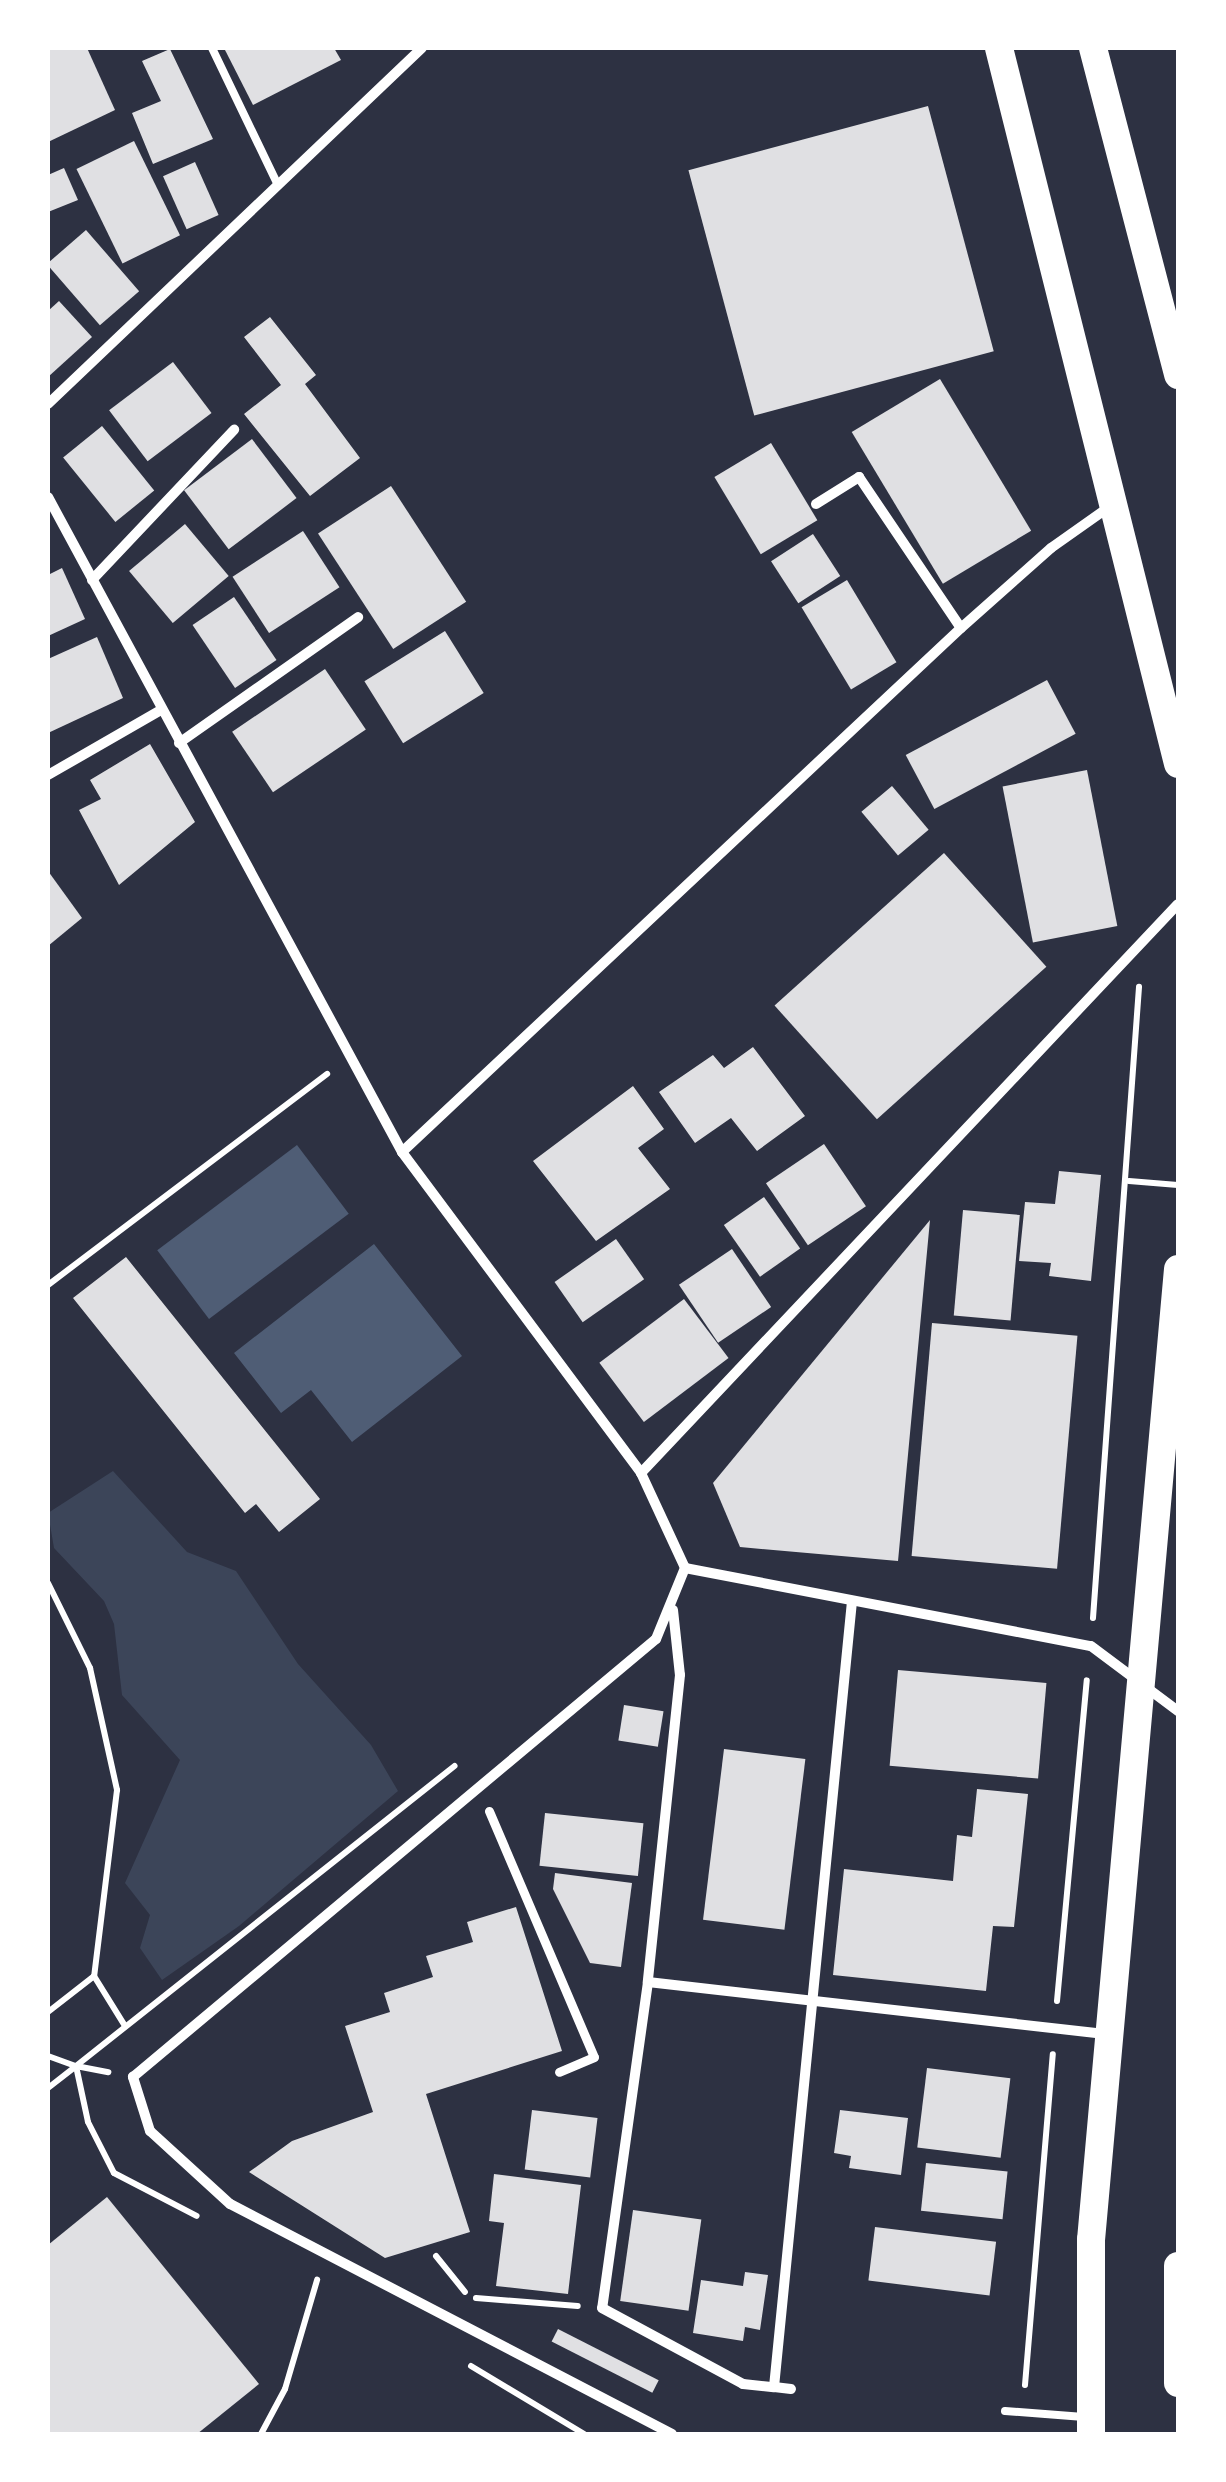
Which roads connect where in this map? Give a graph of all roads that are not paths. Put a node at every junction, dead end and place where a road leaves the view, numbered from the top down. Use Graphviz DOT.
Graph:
graph roads {
  1 [pos="212,48"];
  2 [pos="422,48"];
  3 [pos="998,48"];
  4 [pos="1093,48"];
  5 [pos="278,185"];
  6 [pos="1178,376"];
  7 [pos="48,404"];
  8 [pos="234,430"];
  9 [pos="48,497"];
  10 [pos="1116,502"];
  11 [pos="816,504"];
  12 [pos="92,580"];
  13 [pos="358,617"];
  14 [pos="962,628"];
  15 [pos="161,710"];
  16 [pos="179,743"];
  17 [pos="1178,764"];
  18 [pos="48,775"];
  19 [pos="1178,904"];
  20 [pos="402,1152"];
  21 [pos="1178,1270"];
  22 [pos="640,1473"];
  23 [pos="685,1568"];
  24 [pos="852,1601"];
  25 [pos="672,1607"];
  26 [pos="1138,1685"];
  27 [pos="1178,1711"];
  28 [pos="489,1812"];
  29 [pos="648,1982"];
  30 [pos="810,2000"];
  31 [pos="1108,2034"];
  32 [pos="559,2072"];
  33 [pos="1178,2266"];
  34 [pos="1178,2384"];
  35 [pos="774,2388"];
  36 [pos="791,2389"];
  37 [pos="1005,2411"];
  38 [pos="1090,2426"];
  39 [pos="672,2434"];
  1 -- 5 [label="lane"];
  2 -- 5 [label="street"];
  3 -- 10 [label="highway"];
  4 -- 6 [label="highway"];
  5 -- 7 [label="street"];
  8 -- 12 [label="street"];
  9 -- 12 [label="street"];
  10 -- 14 [label="street"];
  10 -- 17 [label="highway"];
  11 -- 14 [label="street"];
  12 -- 15 [label="street"];
  13 -- 16 [label="street"];
  14 -- 20 [label="street"];
  15 -- 16 [label="street"];
  15 -- 18 [label="street"];
  16 -- 20 [label="street"];
  19 -- 22 [label="street"];
  20 -- 22 [label="street"];
  21 -- 26 [label="highway"];
  22 -- 23 [label="street"];
  23 -- 24 [label="street"];
  23 -- 25 [label="street"];
  24 -- 26 [label="street"];
  24 -- 30 [label="street"];
  25 -- 29 [label="street"];
  25 -- 39 [label="street"];
  26 -- 27 [label="street"];
  26 -- 31 [label="highway"];
  28 -- 32 [label="street"];
  29 -- 30 [label="street"];
  29 -- 35 [label="street"];
  30 -- 31 [label="street"];
  30 -- 35 [label="street"];
  31 -- 38 [label="highway"];
  33 -- 34 [label="highway"];
  35 -- 36 [label="street"];
  37 -- 38 [label="lane"];
}
